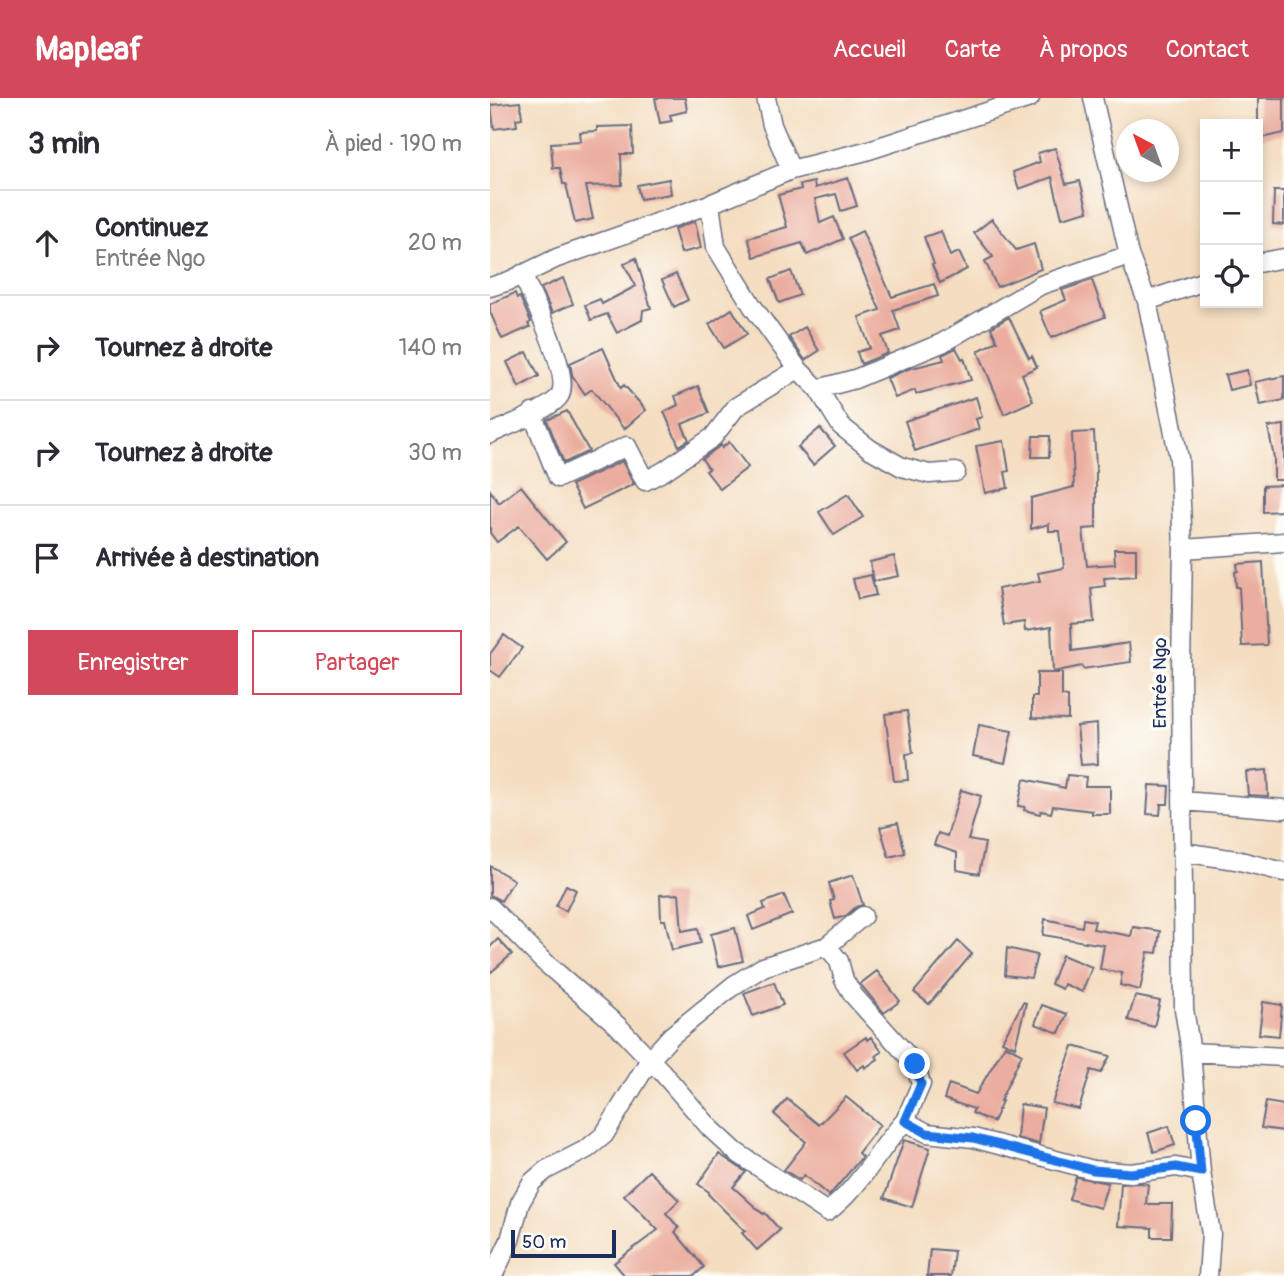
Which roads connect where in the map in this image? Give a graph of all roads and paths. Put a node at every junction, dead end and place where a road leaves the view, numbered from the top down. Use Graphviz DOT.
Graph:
graph roads {
  1 [pos="766,98"];
  2 [pos="1030,98"];
  3 [pos="1093,98"];
  4 [pos="791,170"];
  5 [pos="710,204"];
  6 [pos="1129,255"];
  7 [pos="1284,258"];
  8 [pos="1263,262"];
  9 [pos="490,272"];
  10 [pos="516,277"];
  11 [pos="1200,283"];
  12 [pos="490,287"];
  13 [pos="1147,301"];
  14 [pos="798,369"];
  15 [pos="818,389"];
  16 [pos="532,413"];
  17 [pos="490,434"];
  18 [pos="956,472"];
  19 [pos="1284,542"];
  20 [pos="1183,549"];
  21 [pos="1182,801"];
  22 [pos="1284,809"];
  23 [pos="1182,852"];
  24 [pos="1284,872"];
  25 [pos="490,908"];
  26 [pos="863,916"];
  27 [pos="827,946"];
  28 [pos="1191,1052"];
  29 [pos="1284,1056"];
  30 [pos="649,1060"];
  31 [pos="905,1121"];
  32 [pos="1201,1172"];
  33 [pos="493,1276"];
  34 [pos="1208,1276"];
  1 -- 4 [label="street"];
  2 -- 4 [label="street"];
  3 -- 6 [label="street, Entrée Ngo"];
  4 -- 5 [label="street"];
  5 -- 10 [label="street"];
  5 -- 14 [label="street"];
  6 -- 13 [label="street, Entrée Ngo"];
  6 -- 15 [label="street"];
  7 -- 8 [label="street"];
  9 -- 10 [label="street"];
  10 -- 12 [label="street"];
  10 -- 16 [label="street"];
  11 -- 13 [label="street"];
  13 -- 20 [label="street, Entrée Ngo"];
  14 -- 15 [label="street"];
  14 -- 16 [label="street"];
  15 -- 18 [label="street"];
  16 -- 17 [label="street"];
  19 -- 20 [label="street"];
  20 -- 21 [label="street, Entrée Ngo"];
  21 -- 22 [label="street"];
  21 -- 23 [label="street, Entrée Ngo"];
  23 -- 24 [label="street"];
  23 -- 28 [label="street, Entrée Ngo"];
  25 -- 30 [label="street"];
  26 -- 27 [label="street"];
  27 -- 30 [label="street"];
  27 -- 31 [label="street"];
  28 -- 29 [label="street"];
  28 -- 32 [label="street, Entrée Ngo"];
  30 -- 31 [label="street"];
  30 -- 33 [label="street"];
  31 -- 32 [label="street"];
  32 -- 34 [label="street, Entrée Ngo"];
}
